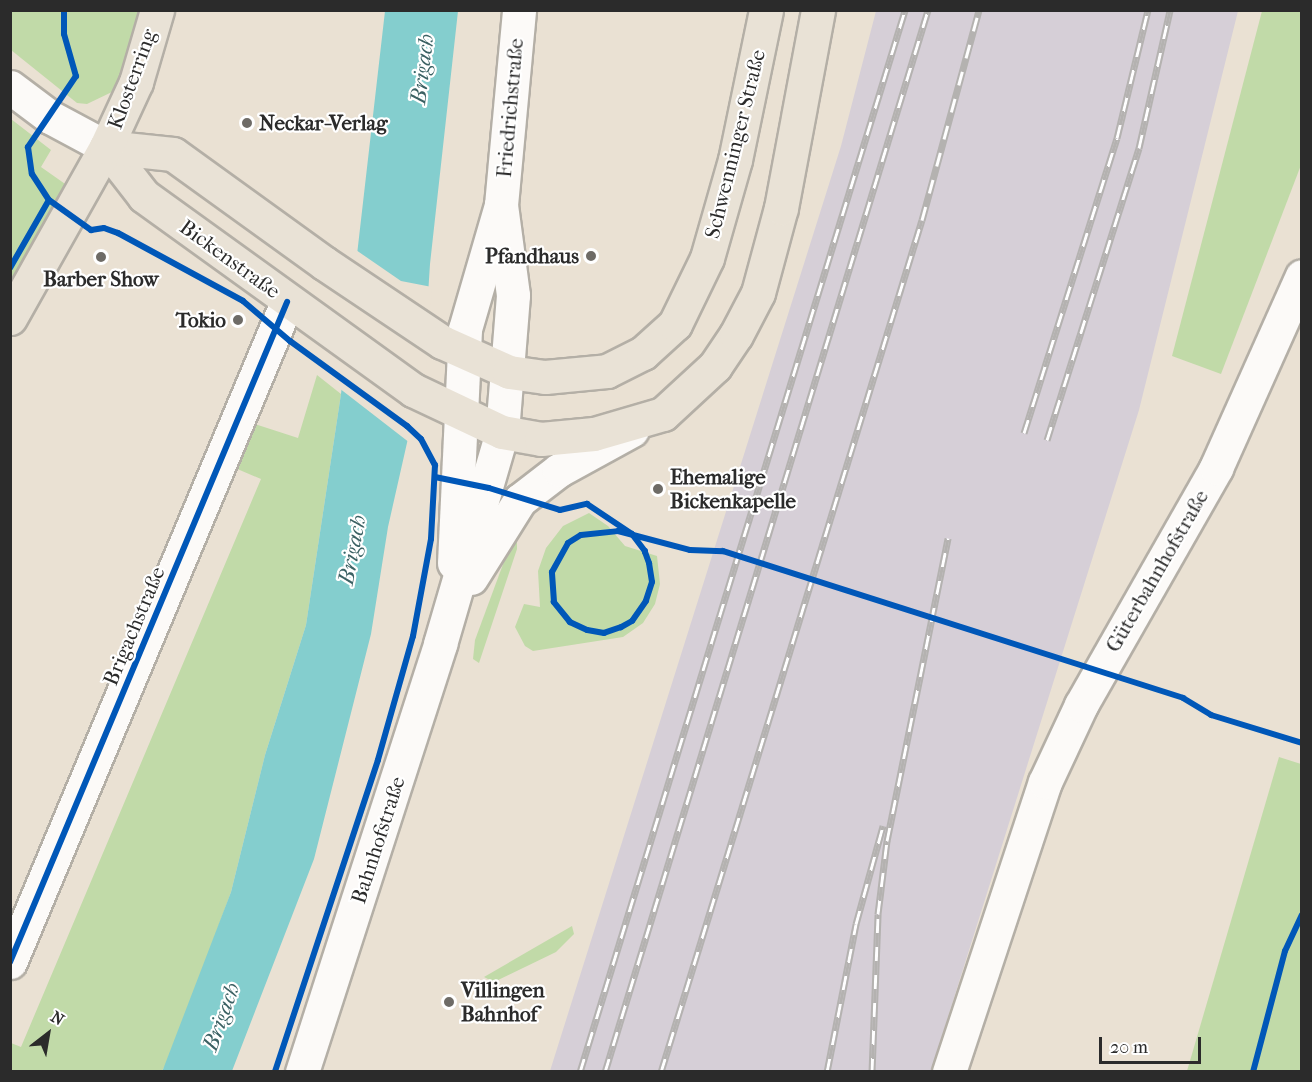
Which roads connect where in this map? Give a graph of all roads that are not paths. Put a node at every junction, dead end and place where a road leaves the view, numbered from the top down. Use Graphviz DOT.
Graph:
graph roads {
  1 [pos="157,10"];
  2 [pos="519,10"];
  3 [pos="766,10"];
  4 [pos="818,10"];
  5 [pos="10,87"];
  6 [pos="106,147"];
  7 [pos="501,205"];
  8 [pos="1302,276"];
  9 [pos="287,302"];
  10 [pos="10,318"];
  11 [pos="452,346"];
  12 [pos="509,372"];
  13 [pos="447,408"];
  14 [pos="663,414"];
  15 [pos="502,432"];
  16 [pos="452,607"];
  17 [pos="10,963"];
  18 [pos="302,1071"];
  19 [pos="949,1071"];
  1 -- 6 [label="main road, Klosterring"];
  2 -- 7 [label="street, Friedrichstraße"];
  3 -- 12 [label="main road, Schwenninger Straße"];
  4 -- 14 [label="main road"];
  5 -- 6 [label="street, Bickenstraße"];
  6 -- 9 [label="main road, Bickenstraße"];
  6 -- 10 [label="main road, Klosterring"];
  6 -- 11 [label="main road, Bickenstraße"];
  7 -- 11 [label="street, Friedrichstraße"];
  7 -- 12 [label="street, Friedrichstraße"];
  8 -- 19 [label="street, Güterbahnhofstraße"];
  9 -- 13 [label="main road, Bickenstraße"];
  9 -- 17 [label="street, Brigachstraße"];
  11 -- 12 [label="main road, Schwenninger Straße"];
  11 -- 13 [label="street, Bahnhofstraße"];
  12 -- 15 [label="street, Bahnhofstraße"];
  13 -- 15 [label="main road"];
  13 -- 16 [label="street, Bahnhofstraße"];
  14 -- 15 [label="main road"];
  14 -- 16 [label="street, Bahnhofstraße"];
  15 -- 16 [label="street, Bahnhofstraße"];
  16 -- 18 [label="street, Bahnhofstraße"];
}
